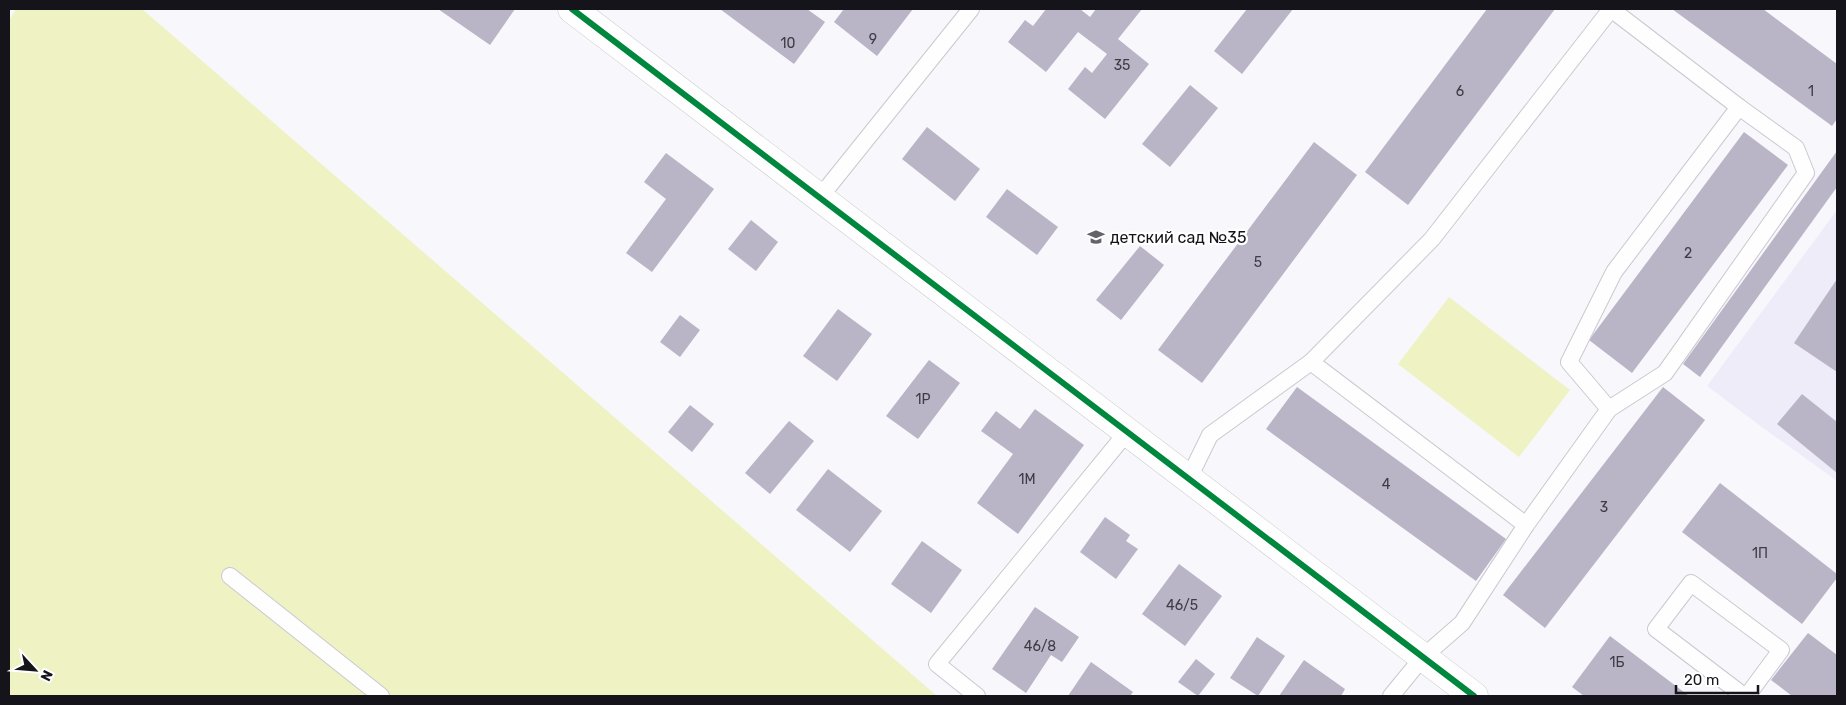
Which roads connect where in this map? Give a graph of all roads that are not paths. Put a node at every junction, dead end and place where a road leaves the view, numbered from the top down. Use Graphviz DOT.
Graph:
graph roads {
  1 [pos="572,9"];
  2 [pos="971,9"];
  3 [pos="1739,107"];
  4 [pos="820,197"];
  5 [pos="1311,362"];
  6 [pos="1609,409"];
  7 [pos="1128,431"];
  8 [pos="1189,478"];
  9 [pos="1526,525"];
  10 [pos="230,576"];
  11 [pos="1422,657"];
  12 [pos="381,696"];
  13 [pos="977,696"];
  14 [pos="1391,696"];
  15 [pos="1474,696"];
  16 [pos="1745,696"];
  1 -- 4 [label="street"];
  2 -- 4 [label="lane"];
  3 -- 5 [label="lane"];
  3 -- 6 [label="lane"];
  3 -- 6 [label="lane"];
  4 -- 7 [label="street"];
  5 -- 8 [label="lane"];
  5 -- 9 [label="lane"];
  6 -- 9 [label="lane"];
  7 -- 8 [label="street"];
  7 -- 13 [label="lane"];
  8 -- 11 [label="street"];
  9 -- 11 [label="lane"];
  10 -- 12 [label="lane"];
  11 -- 14 [label="lane"];
  11 -- 15 [label="street"];
  16 -- 16 [label="lane"];
}
